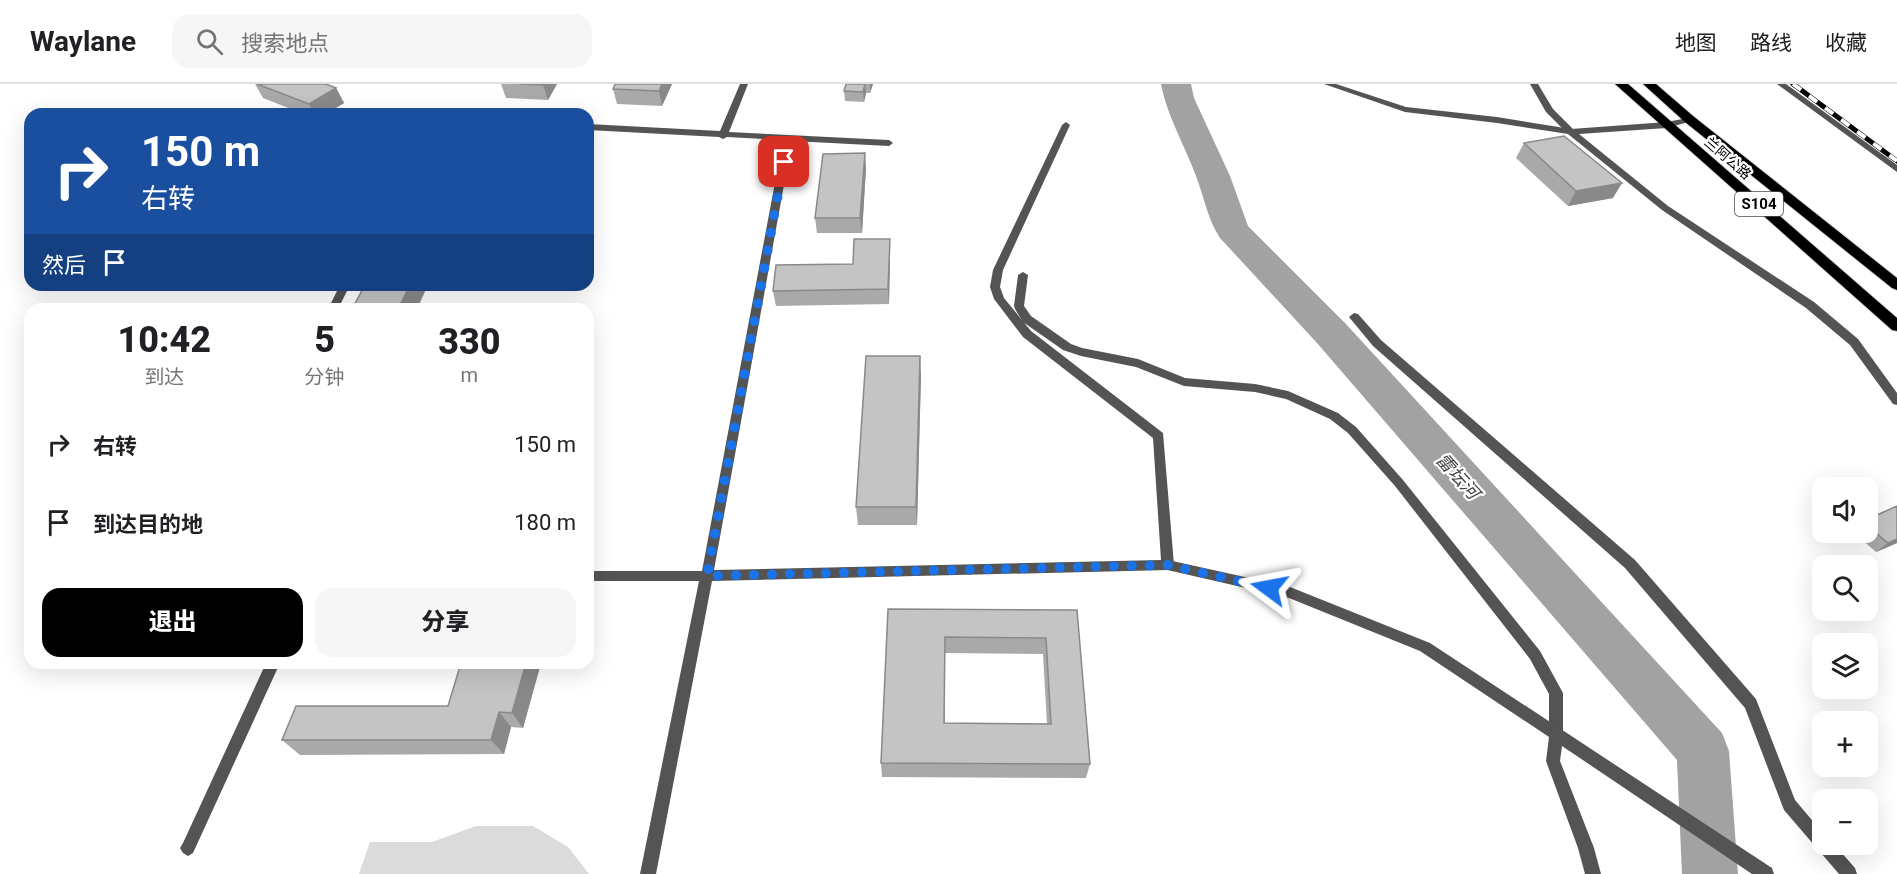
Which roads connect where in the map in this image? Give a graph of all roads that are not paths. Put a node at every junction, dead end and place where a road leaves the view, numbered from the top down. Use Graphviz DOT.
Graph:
graph roads {
  1 [pos="744,84"];
  2 [pos="1328,84"];
  3 [pos="1534,84"];
  4 [pos="1621,84"];
  5 [pos="1649,84"];
  6 [pos="1781,84"];
  7 [pos="1689,119"];
  8 [pos="1667,125"];
  9 [pos="1066,126"];
  10 [pos="594,127"];
  11 [pos="1571,132"];
  12 [pos="723,136"];
  13 [pos="788,139"];
  14 [pos="889,143"];
  15 [pos="1897,169"];
  16 [pos="1023,275"];
  17 [pos="1897,285"];
  18 [pos="1354,317"];
  19 [pos="1897,326"];
  20 [pos="1897,401"];
  21 [pos="1168,565"];
  22 [pos="594,576"];
  23 [pos="707,576"];
  24 [pos="270,669"];
  25 [pos="1556,735"];
  26 [pos="1812,831"];
  27 [pos="188,848"];
  28 [pos="1833,855"];
  29 [pos="648,874"];
  30 [pos="1593,874"];
  31 [pos="1766,874"];
  32 [pos="1849,874"];
  1 -- 12 [label="street"];
  2 -- 11 [label="street"];
  3 -- 11 [label="street"];
  4 -- 8 [label="highway, 兰阿公路 / S104"];
  5 -- 7 [label="highway, 兰阿公路 / S104"];
  6 -- 15 [label="street"];
  7 -- 8 [label="street"];
  7 -- 17 [label="highway, 兰阿公路 / S104"];
  8 -- 11 [label="street"];
  8 -- 19 [label="highway, 兰阿公路 / S104"];
  9 -- 21 [label="street"];
  10 -- 12 [label="street"];
  11 -- 20 [label="street"];
  12 -- 13 [label="street"];
  13 -- 14 [label="street"];
  13 -- 23 [label="street"];
  16 -- 25 [label="street"];
  18 -- 26 [label="street"];
  21 -- 23 [label="street"];
  21 -- 25 [label="street"];
  22 -- 23 [label="street"];
  23 -- 29 [label="street"];
  24 -- 27 [label="street"];
  25 -- 30 [label="street"];
  25 -- 31 [label="street"];
  28 -- 32 [label="street"];
}
